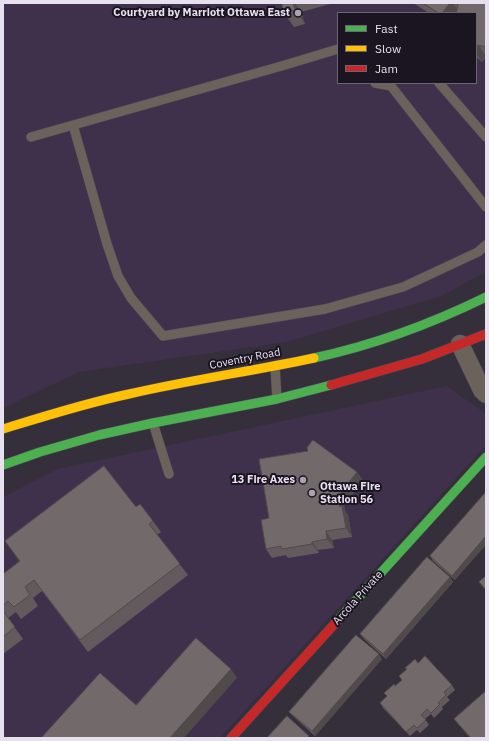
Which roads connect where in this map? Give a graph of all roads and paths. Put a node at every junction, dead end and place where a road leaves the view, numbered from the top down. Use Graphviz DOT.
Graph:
graph roads {
  1 [pos="337,49"];
  2 [pos="381,84"];
  3 [pos="440,84"];
  4 [pos="73,125"];
  5 [pos="486,135"];
  6 [pos="31,137"];
  7 [pos="486,207"];
  8 [pos="486,245"];
  9 [pos="486,297"];
  10 [pos="486,334"];
  11 [pos="460,344"];
  12 [pos="275,366"];
  13 [pos="486,394"];
  14 [pos="277,399"];
  15 [pos="153,423"];
  16 [pos="3,429"];
  17 [pos="486,457"];
  18 [pos="3,465"];
  19 [pos="169,474"];
  20 [pos="231,738"];
  1 -- 4 [label="lane"];
  2 -- 7 [label="lane"];
  3 -- 5 [label="lane"];
  4 -- 6 [label="lane"];
  4 -- 8 [label="lane"];
  9 -- 12 [label="main road, Coventry Road"];
  10 -- 11 [label="main road"];
  11 -- 13 [label="street"];
  11 -- 14 [label="main road"];
  12 -- 14 [label="lane"];
  12 -- 16 [label="main road, Coventry Road"];
  14 -- 15 [label="main road"];
  15 -- 18 [label="main road"];
  15 -- 19 [label="lane"];
  17 -- 20 [label="main road, Arcola Private"];
}
